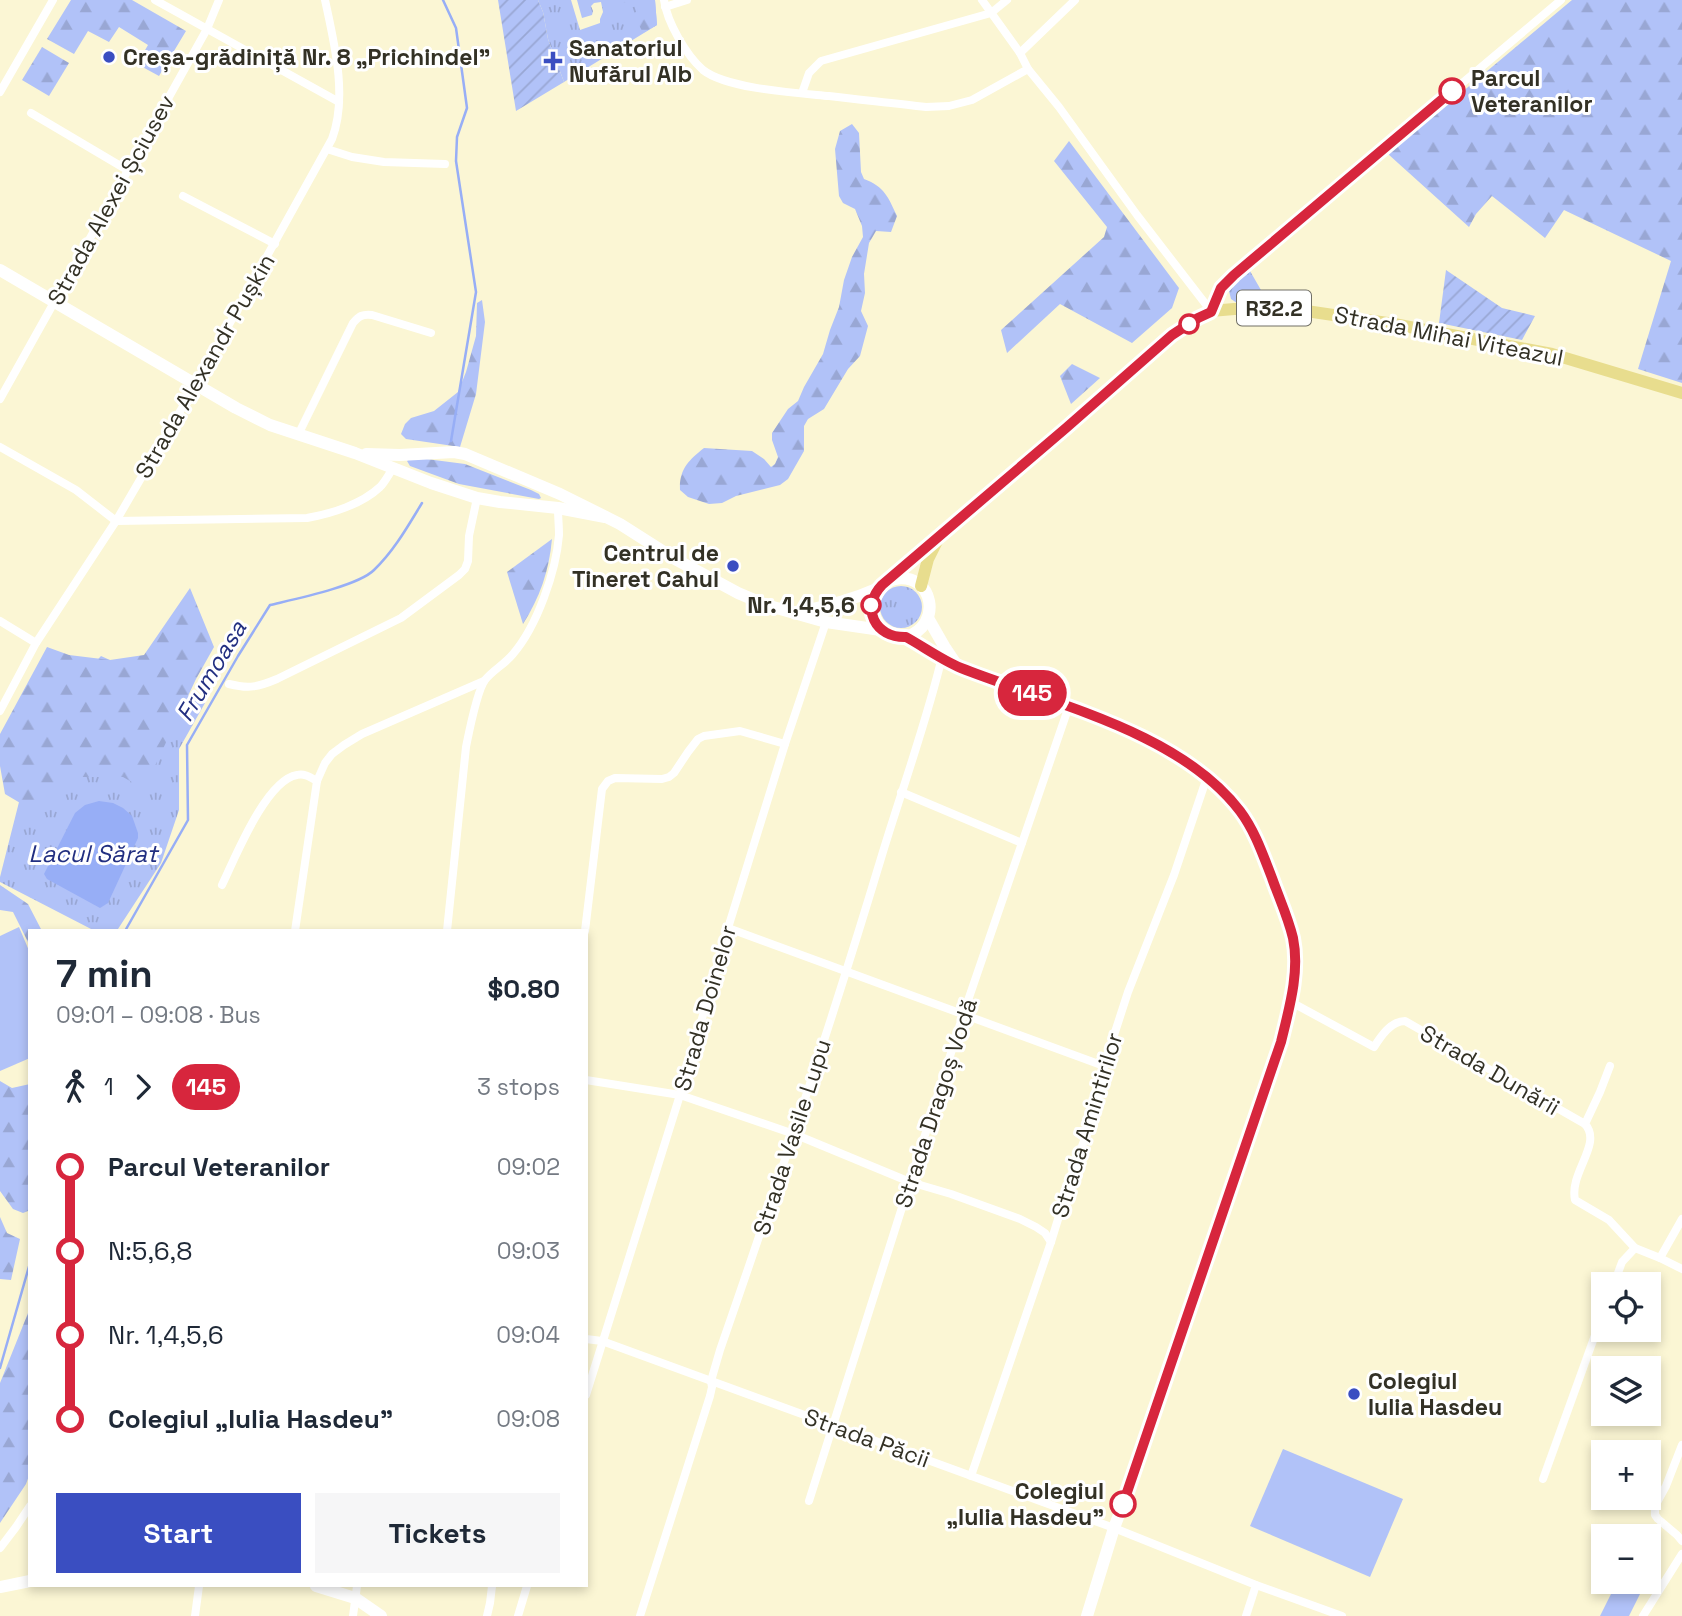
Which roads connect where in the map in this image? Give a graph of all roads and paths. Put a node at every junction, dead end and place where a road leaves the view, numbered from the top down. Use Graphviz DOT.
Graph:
graph roads {
  1 [pos="53,0"];
  2 [pos="155,0"];
  3 [pos="219,0"];
  4 [pos="325,0"];
  5 [pos="687,0"];
  6 [pos="982,0"];
  7 [pos="1007,0"];
  8 [pos="1075,0"];
  9 [pos="1561,0"];
  10 [pos="664,4"];
  11 [pos="991,13"];
  12 [pos="207,29"];
  13 [pos="1020,53"];
  14 [pos="1028,69"];
  15 [pos="0,92"];
  16 [pos="802,93"];
  17 [pos="339,102"];
  18 [pos="31,113"];
  19 [pos="327,149"];
  20 [pos="444,164"];
  21 [pos="129,171"];
  22 [pos="183,196"];
  23 [pos="275,244"];
  24 [pos="0,270"];
  25 [pos="54,301"];
  26 [pos="1211,312"];
  27 [pos="431,333"];
  28 [pos="196,384"];
  29 [pos="1682,393"];
  30 [pos="0,399"];
  31 [pos="298,435"];
  32 [pos="0,447"];
  33 [pos="355,453"];
  34 [pos="406,455"];
  35 [pos="398,470"];
  36 [pos="544,488"];
  37 [pos="477,498"];
  38 [pos="536,506"];
  39 [pos="558,508"];
  40 [pos="605,517"];
  41 [pos="116,521"];
  42 [pos="938,537"];
  43 [pos="883,584"];
  44 [pos="921,586"];
  45 [pos="793,613"];
  46 [pos="928,618"];
  47 [pos="0,621"];
  48 [pos="825,622"];
  49 [pos="881,630"];
  50 [pos="906,637"];
  51 [pos="36,643"];
  52 [pos="942,657"];
  53 [pos="958,667"];
  54 [pos="484,681"];
  55 [pos="229,684"];
  56 [pos="1069,706"];
  57 [pos="0,711"];
  58 [pos="785,744"];
  59 [pos="1207,777"];
  60 [pos="317,781"];
  61 [pos="901,792"];
  62 [pos="1022,843"];
  63 [pos="222,885"];
  64 [pos="728,928"];
  65 [pos="295,929"];
  66 [pos="447,929"];
  67 [pos="585,929"];
  68 [pos="847,972"];
  69 [pos="1291,1002"];
  70 [pos="963,1015"];
  71 [pos="1104,1066"];
  72 [pos="1609,1066"];
  73 [pos="588,1080"];
  74 [pos="680,1095"];
  75 [pos="1585,1124"];
  76 [pos="794,1134"];
  77 [pos="911,1182"];
  78 [pos="1682,1219"];
  79 [pos="1051,1242"];
  80 [pos="1635,1248"];
  81 [pos="1660,1258"];
  82 [pos="1682,1269"];
  83 [pos="1618,1272"];
  84 [pos="588,1339"];
  85 [pos="602,1341"];
  86 [pos="1593,1342"];
  87 [pos="711,1381"];
  88 [pos="588,1388"];
  89 [pos="834,1427"];
  90 [pos="1682,1445"];
  91 [pos="971,1476"];
  92 [pos="1543,1479"];
  93 [pos="809,1501"];
  94 [pos="28,1509"];
  95 [pos="1115,1528"];
  96 [pos="1682,1541"];
  97 [pos="0,1548"];
  98 [pos="1682,1554"];
  99 [pos="28,1581"];
  100 [pos="1256,1585"];
  101 [pos="0,1587"];
  102 [pos="199,1587"];
  103 [pos="323,1587"];
  104 [pos="492,1587"];
  105 [pos="527,1587"];
  106 [pos="356,1592"];
  107 [pos="195,1616"];
  108 [pos="353,1616"];
  109 [pos="382,1616"];
  110 [pos="486,1616"];
  111 [pos="518,1616"];
  112 [pos="640,1616"];
  113 [pos="1087,1616"];
  114 [pos="1246,1616"];
  115 [pos="1342,1616"];
  116 [pos="1643,1616"];
  1 -- 15 [label="street"];
  2 -- 12 [label="street"];
  3 -- 12 [label="street, Strada Alexei Șciusev"];
  4 -- 17 [label="street, Strada Alexandr Pușkin"];
  5 -- 10 [label="street"];
  6 -- 11 [label="street"];
  7 -- 11 [label="street"];
  8 -- 13 [label="street"];
  9 -- 26 [label="street"];
  10 -- 16 [label="street"];
  11 -- 13 [label="street"];
  11 -- 16 [label="street"];
  12 -- 17 [label="street"];
  12 -- 21 [label="street, Strada Alexei Șciusev"];
  13 -- 14 [label="street"];
  14 -- 16 [label="street"];
  14 -- 26 [label="street"];
  17 -- 19 [label="street, Strada Alexandr Pușkin"];
  18 -- 21 [label="street"];
  19 -- 20 [label="street"];
  19 -- 23 [label="street, Strada Alexandr Pușkin"];
  21 -- 25 [label="street, Strada Alexei Șciusev"];
  22 -- 23 [label="street"];
  23 -- 28 [label="street, Strada Alexandr Pușkin"];
  24 -- 25 [label="main road"];
  25 -- 28 [label="main road"];
  25 -- 30 [label="street, Strada Alexei Șciusev"];
  26 -- 29 [label="main road, Strada Mihai Viteazul / R32.2"];
  26 -- 42 [label="main road, Strada Mihai Viteazul / R32.2"];
  27 -- 31 [label="street"];
  28 -- 31 [label="main road"];
  28 -- 41 [label="street, Strada Alexandr Pușkin"];
  31 -- 33 [label="main road"];
  32 -- 41 [label="street"];
  33 -- 34 [label="main road"];
  33 -- 35 [label="main road"];
  34 -- 35 [label="main road"];
  34 -- 36 [label="main road"];
  35 -- 37 [label="main road"];
  35 -- 41 [label="street"];
  36 -- 38 [label="main road"];
  36 -- 40 [label="main road"];
  37 -- 38 [label="main road"];
  37 -- 55 [label="street"];
  38 -- 39 [label="main road"];
  39 -- 40 [label="main road"];
  39 -- 54 [label="street"];
  40 -- 45 [label="main road"];
  41 -- 51 [label="street, Strada Alexandr Pușkin"];
  42 -- 43 [label="main road, Strada Mihai Viteazul / R32.2"];
  42 -- 44 [label="main road, Strada Mihai Viteazul / R32.2"];
  43 -- 44 [label="main road"];
  43 -- 45 [label="main road"];
  43 -- 49 [label="main road"];
  44 -- 46 [label="main road"];
  45 -- 48 [label="main road"];
  46 -- 50 [label="main road"];
  46 -- 53 [label="main road"];
  47 -- 51 [label="street"];
  48 -- 49 [label="main road"];
  48 -- 58 [label="street, Strada Doinelor"];
  49 -- 50 [label="main road"];
  50 -- 52 [label="main road"];
  51 -- 57 [label="street, Strada Alexandr Pușkin"];
  52 -- 53 [label="main road"];
  52 -- 61 [label="street, Strada Vasile Lupu"];
  53 -- 56 [label="main road"];
  54 -- 60 [label="street"];
  54 -- 66 [label="street"];
  56 -- 59 [label="main road"];
  56 -- 62 [label="street, Strada Dragoș Vodă"];
  58 -- 64 [label="street, Strada Doinelor"];
  58 -- 67 [label="street"];
  59 -- 69 [label="main road"];
  59 -- 71 [label="street, Strada Amintirilor"];
  60 -- 63 [label="street"];
  60 -- 65 [label="street"];
  61 -- 62 [label="street"];
  61 -- 68 [label="street, Strada Vasile Lupu"];
  62 -- 70 [label="street, Strada Dragoș Vodă"];
  64 -- 68 [label="street"];
  64 -- 74 [label="street, Strada Doinelor"];
  68 -- 70 [label="street"];
  68 -- 76 [label="street, Strada Vasile Lupu"];
  69 -- 75 [label="street, Strada Dunării"];
  69 -- 95 [label="main road"];
  70 -- 71 [label="street"];
  70 -- 77 [label="street, Strada Dragoș Vodă"];
  71 -- 79 [label="street, Strada Amintirilor"];
  72 -- 75 [label="street"];
  73 -- 74 [label="street"];
  74 -- 76 [label="street"];
  74 -- 85 [label="street, Strada Doinelor"];
  75 -- 80 [label="street"];
  76 -- 77 [label="street"];
  76 -- 87 [label="street, Strada Vasile Lupu"];
  77 -- 79 [label="street"];
  77 -- 89 [label="street, Strada Dragoș Vodă"];
  78 -- 81 [label="street"];
  79 -- 91 [label="street, Strada Amintirilor"];
  80 -- 81 [label="street"];
  80 -- 83 [label="street"];
  81 -- 82 [label="street"];
  84 -- 85 [label="street, Strada Păcii"];
  85 -- 87 [label="street, Strada Păcii"];
  85 -- 88 [label="street, Strada Doinelor"];
  86 -- 92 [label="street"];
  87 -- 89 [label="street, Strada Păcii"];
  87 -- 112 [label="street, Strada Vasile Lupu"];
  89 -- 91 [label="street, Strada Păcii"];
  89 -- 93 [label="street, Strada Dragoș Vodă"];
  90 -- 96 [label="street"];
  91 -- 95 [label="street, Strada Păcii"];
  94 -- 97 [label="street"];
  95 -- 100 [label="street, Strada Păcii"];
  95 -- 113 [label="main road"];
  98 -- 116 [label="street"];
  99 -- 101 [label="main road"];
  100 -- 114 [label="street"];
  100 -- 115 [label="street, Strada Păcii"];
  102 -- 107 [label="street"];
  103 -- 106 [label="main road"];
  104 -- 110 [label="street"];
  105 -- 111 [label="street"];
  106 -- 108 [label="street"];
  106 -- 109 [label="main road"];
}
